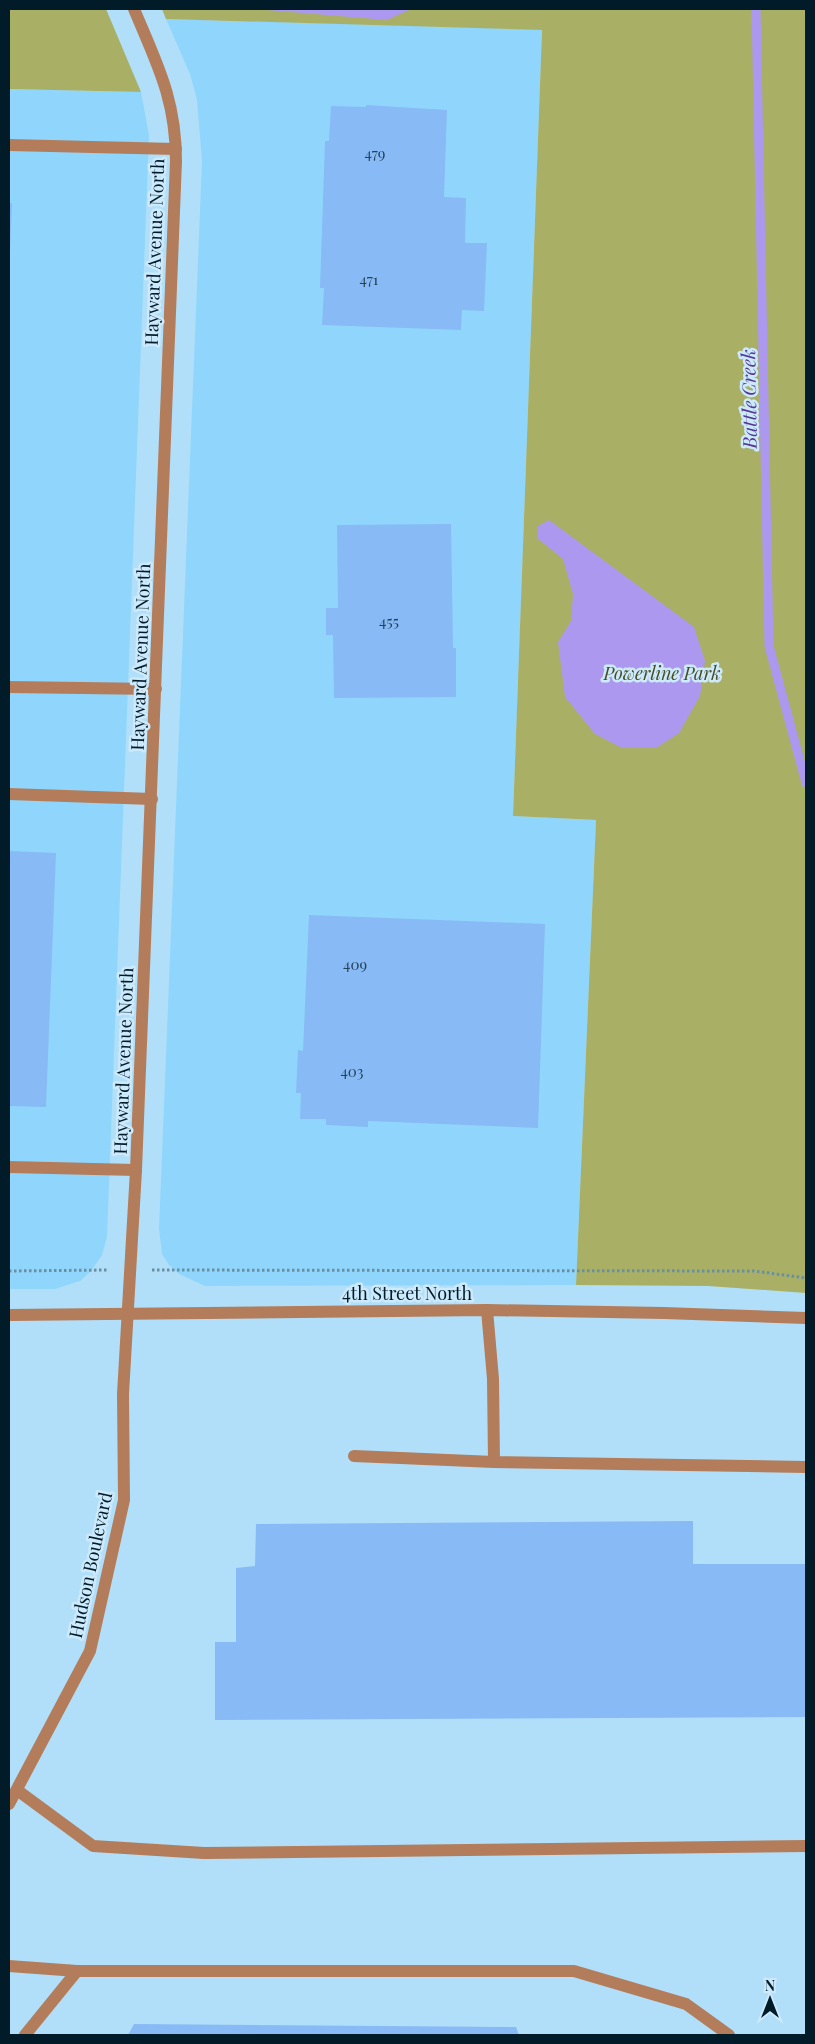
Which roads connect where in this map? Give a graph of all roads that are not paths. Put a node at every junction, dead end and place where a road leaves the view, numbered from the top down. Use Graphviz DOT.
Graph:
graph roads {
  1 [pos="134,9"];
  2 [pos="9,146"];
  3 [pos="176,149"];
  4 [pos="9,688"];
  5 [pos="156,689"];
  6 [pos="9,794"];
  7 [pos="152,800"];
  8 [pos="9,1167"];
  9 [pos="136,1170"];
  10 [pos="487,1310"];
  11 [pos="128,1314"];
  12 [pos="9,1315"];
  13 [pos="806,1318"];
  14 [pos="354,1456"];
  15 [pos="494,1462"];
  16 [pos="806,1467"];
  17 [pos="17,1790"];
  18 [pos="9,1804"];
  19 [pos="806,1846"];
  20 [pos="9,1966"];
  21 [pos="77,1971"];
  22 [pos="24,2035"];
  23 [pos="729,2035"];
  1 -- 3 [label="street, Hayward Avenue North"];
  2 -- 3 [label="street"];
  3 -- 5 [label="street, Hayward Avenue North"];
  4 -- 5 [label="street"];
  5 -- 7 [label="street, Hayward Avenue North"];
  6 -- 7 [label="street"];
  7 -- 9 [label="street, Hayward Avenue North"];
  8 -- 9 [label="street"];
  9 -- 11 [label="street, Hayward Avenue North"];
  10 -- 11 [label="street, 4th Street North"];
  10 -- 13 [label="street, 4th Street North"];
  10 -- 15 [label="street"];
  11 -- 12 [label="street, 4th Street North"];
  11 -- 17 [label="street, Hudson Boulevard"];
  14 -- 15 [label="street"];
  15 -- 16 [label="street"];
  17 -- 18 [label="street, Hudson Boulevard"];
  17 -- 19 [label="street"];
  20 -- 21 [label="street"];
  21 -- 22 [label="street"];
  21 -- 23 [label="street"];
}
